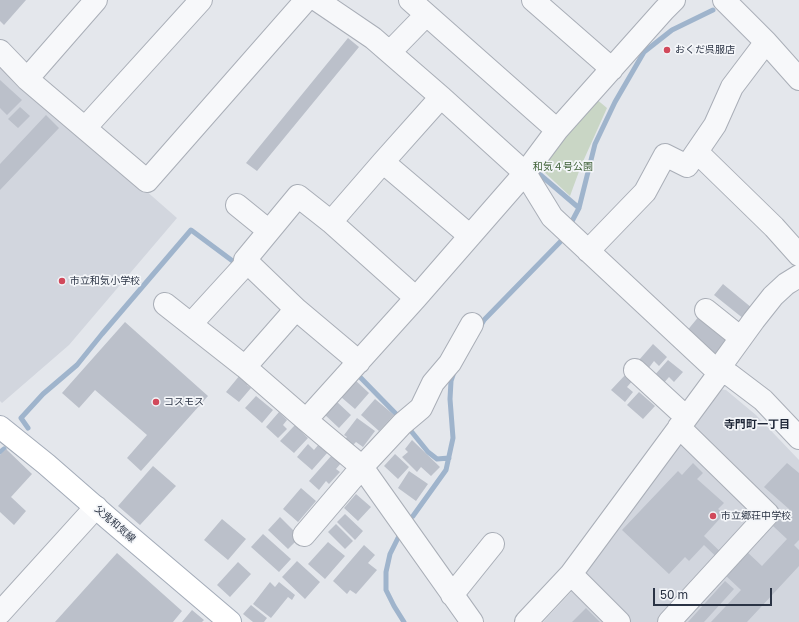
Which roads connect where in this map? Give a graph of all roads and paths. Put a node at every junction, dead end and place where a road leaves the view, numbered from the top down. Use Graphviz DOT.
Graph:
graph roads {
  1 [pos="96,0"];
  2 [pos="201,0"];
  3 [pos="306,0"];
  4 [pos="317,0"];
  5 [pos="410,0"];
  6 [pos="533,0"];
  7 [pos="724,0"];
  8 [pos="663,3"];
  9 [pos="426,15"];
  10 [pos="766,42"];
  11 [pos="394,48"];
  12 [pos="0,51"];
  13 [pos="612,69"];
  14 [pos="27,79"];
  15 [pos="799,79"];
  16 [pos="441,97"];
  17 [pos="84,128"];
  18 [pos="557,130"];
  19 [pos="697,152"];
  20 [pos="383,162"];
  21 [pos="524,173"];
  22 [pos="237,206"];
  23 [pos="331,222"];
  24 [pos="269,231"];
  25 [pos="470,236"];
  26 [pos="588,251"];
  27 [pos="799,255"];
  28 [pos="243,266"];
  29 [pos="799,276"];
  30 [pos="416,298"];
  31 [pos="165,304"];
  32 [pos="706,310"];
  33 [pos="292,313"];
  34 [pos="191,324"];
  35 [pos="472,324"];
  36 [pos="741,338"];
  37 [pos="359,362"];
  38 [pos="245,367"];
  39 [pos="635,370"];
  40 [pos="717,371"];
  41 [pos="306,420"];
  42 [pos="683,422"];
  43 [pos="0,427"];
  44 [pos="799,438"];
  45 [pos="362,467"];
  46 [pos="96,507"];
  47 [pos="304,535"];
  48 [pos="493,544"];
  49 [pos="571,574"];
  50 [pos="452,595"];
  51 [pos="0,613"];
  52 [pos="230,622"];
  53 [pos="472,622"];
  54 [pos="526,622"];
  55 [pos="619,622"];
  56 [pos="669,622"];
  1 -- 14 [label="street"];
  2 -- 17 [label="street"];
  3 -- 17 [label="street"];
  4 -- 11 [label="street"];
  5 -- 9 [label="street"];
  6 -- 13 [label="street"];
  7 -- 10 [label="street"];
  8 -- 13 [label="street"];
  9 -- 11 [label="street"];
  9 -- 18 [label="street"];
  10 -- 15 [label="street"];
  10 -- 19 [label="street"];
  11 -- 16 [label="street"];
  12 -- 14 [label="street"];
  13 -- 18 [label="street"];
  14 -- 17 [label="street"];
  16 -- 20 [label="street"];
  16 -- 21 [label="street"];
  18 -- 21 [label="street"];
  19 -- 26 [label="street"];
  19 -- 27 [label="street"];
  20 -- 23 [label="street"];
  20 -- 25 [label="street"];
  21 -- 25 [label="street"];
  21 -- 26 [label="street"];
  22 -- 24 [label="street"];
  23 -- 24 [label="street"];
  23 -- 30 [label="street"];
  24 -- 28 [label="street"];
  25 -- 30 [label="street"];
  26 -- 40 [label="street"];
  28 -- 33 [label="street"];
  28 -- 34 [label="street"];
  29 -- 36 [label="street"];
  30 -- 37 [label="street"];
  31 -- 34 [label="street"];
  32 -- 36 [label="street"];
  33 -- 37 [label="street"];
  33 -- 38 [label="street"];
  34 -- 38 [label="street"];
  35 -- 45 [label="street"];
  36 -- 40 [label="street"];
  37 -- 41 [label="street"];
  38 -- 41 [label="street"];
  39 -- 42 [label="street"];
  40 -- 42 [label="street"];
  40 -- 44 [label="street"];
  41 -- 45 [label="street"];
  42 -- 49 [label="street"];
  42 -- 56 [label="street"];
  43 -- 46 [label="main road, 父鬼和気線"];
  45 -- 47 [label="street"];
  45 -- 50 [label="street"];
  46 -- 51 [label="street"];
  46 -- 52 [label="main road, 父鬼和気線"];
  48 -- 50 [label="street"];
  49 -- 54 [label="street"];
  49 -- 55 [label="street"];
  50 -- 53 [label="street"];
}
